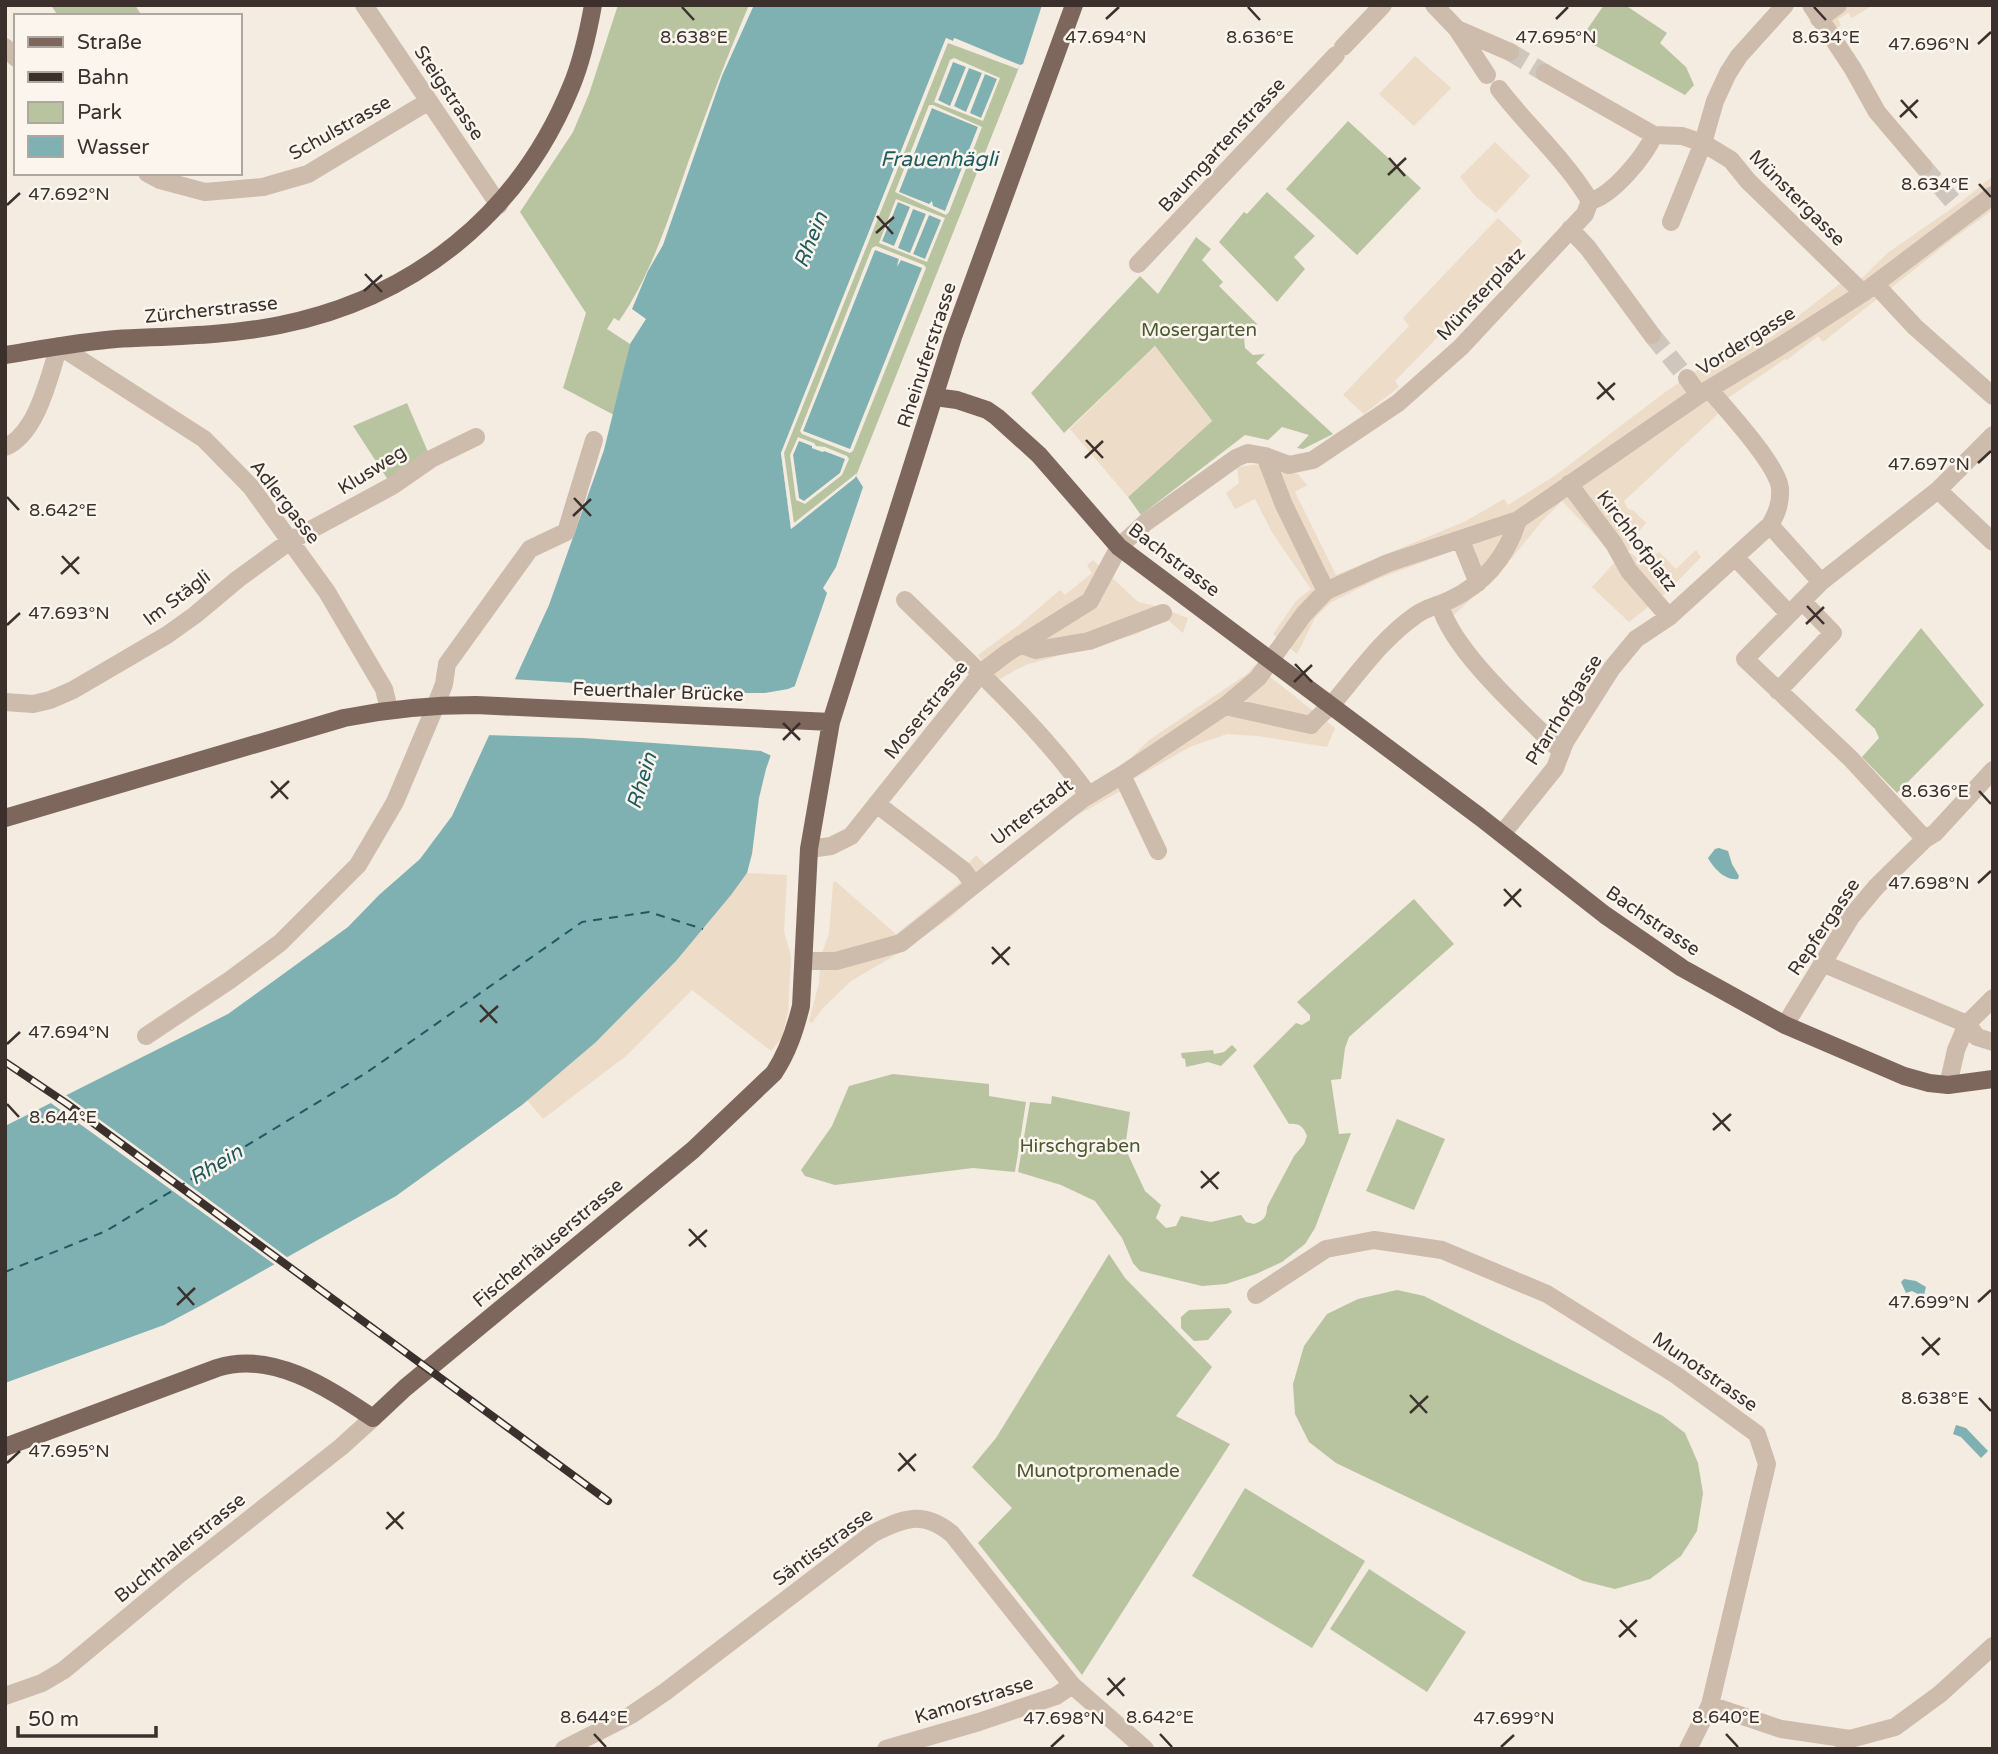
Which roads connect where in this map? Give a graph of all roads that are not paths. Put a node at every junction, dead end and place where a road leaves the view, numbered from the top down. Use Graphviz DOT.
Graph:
graph roads {
  1 [pos="364,5"];
  2 [pos="593,5"];
  3 [pos="1074,5"];
  4 [pos="1383,5"];
  5 [pos="1434,5"];
  6 [pos="1785,5"];
  7 [pos="1838,5"];
  8 [pos="1820,19"];
  9 [pos="1457,29"];
  10 [pos="1510,52"];
  11 [pos="1545,73"];
  12 [pos="429,102"];
  13 [pos="1654,135"];
  14 [pos="1703,143"];
  15 [pos="1923,166"];
  16 [pos="151,175"];
  17 [pos="1993,195"];
  18 [pos="1590,201"];
  19 [pos="499,205"];
  20 [pos="1671,222"];
  21 [pos="1570,229"];
  22 [pos="1138,264"];
  23 [pos="1869,289"];
  24 [pos="1653,334"];
  25 [pos="59,346"];
  26 [pos="5,355"];
  27 [pos="1687,377"];
  28 [pos="1704,392"];
  29 [pos="1993,396"];
  30 [pos="935,397"];
  31 [pos="1993,435"];
  32 [pos="477,438"];
  33 [pos="594,440"];
  34 [pos="5,447"];
  35 [pos="1265,456"];
  36 [pos="1313,460"];
  37 [pos="1569,484"];
  38 [pos="1938,489"];
  39 [pos="1518,520"];
  40 [pos="1770,525"];
  41 [pos="290,541"];
  42 [pos="1461,541"];
  43 [pos="1993,542"];
  44 [pos="1119,547"];
  45 [pos="1735,557"];
  46 [pos="1821,582"];
  47 [pos="1478,583"];
  48 [pos="1326,591"];
  49 [pos="905,600"];
  50 [pos="1802,601"];
  51 [pos="1440,605"];
  52 [pos="1163,613"];
  53 [pos="1788,614"];
  54 [pos="1669,617"];
  55 [pos="1020,644"];
  56 [pos="1271,660"];
  57 [pos="982,672"];
  58 [pos="1778,691"];
  59 [pos="5,702"];
  60 [pos="436,705"];
  61 [pos="1225,706"];
  62 [pos="1331,706"];
  63 [pos="389,709"];
  64 [pos="831,722"];
  65 [pos="1562,751"];
  66 [pos="1993,770"];
  67 [pos="1122,775"];
  68 [pos="1084,797"];
  69 [pos="878,805"];
  70 [pos="5,818"];
  71 [pos="1502,834"];
  72 [pos="1925,839"];
  73 [pos="809,849"];
  74 [pos="1158,851"];
  75 [pos="973,883"];
  76 [pos="804,961"];
  77 [pos="1822,963"];
  78 [pos="1993,998"];
  79 [pos="1785,1024"];
  80 [pos="1967,1024"];
  81 [pos="146,1036"];
  82 [pos="1993,1042"];
  83 [pos="1993,1079"];
  84 [pos="1948,1085"];
  85 [pos="1256,1295"];
  86 [pos="373,1418"];
  87 [pos="5,1447"];
  88 [pos="1993,1646"];
  89 [pos="1072,1685"];
  90 [pos="5,1696"];
  91 [pos="1710,1705"];
  92 [pos="1847,1744"];
  93 [pos="564,1749"];
  94 [pos="886,1749"];
  95 [pos="1145,1749"];
  96 [pos="1688,1749"];
  1 -- 12 [label="street, Steigstrasse"];
  2 -- 19 [label="main road, Zürcherstrasse"];
  3 -- 30 [label="main road, Rheinuferstrasse"];
  4 -- 22 [label="street, Baumgartenstrasse"];
  5 -- 9 [label="street"];
  6 -- 14 [label="street"];
  7 -- 8 [label="street"];
  8 -- 15 [label="street"];
  9 -- 10 [label="street"];
  9 -- 18 [label="street"];
  11 -- 13 [label="street"];
  12 -- 16 [label="street, Schulstrasse"];
  12 -- 19 [label="street, Steigstrasse"];
  13 -- 14 [label="street, Münstergasse"];
  13 -- 18 [label="street, Münsterplatz"];
  14 -- 20 [label="street"];
  14 -- 23 [label="street, Münstergasse"];
  17 -- 23 [label="street, Vordergasse"];
  18 -- 21 [label="street, Münsterplatz"];
  19 -- 25 [label="main road, Zürcherstrasse"];
  21 -- 24 [label="street"];
  21 -- 36 [label="street, Münsterplatz"];
  23 -- 28 [label="street, Vordergasse"];
  23 -- 29 [label="street, Münstergasse"];
  25 -- 26 [label="main road, Zürcherstrasse"];
  25 -- 34 [label="street"];
  25 -- 41 [label="street, Adlergasse"];
  27 -- 28 [label="street"];
  28 -- 37 [label="street, Vordergasse"];
  28 -- 40 [label="street"];
  30 -- 44 [label="main road, Bachstrasse"];
  30 -- 64 [label="main road, Rheinuferstrasse"];
  31 -- 38 [label="street"];
  32 -- 41 [label="street, Klusweg"];
  33 -- 60 [label="street"];
  35 -- 36 [label="street, Moserstrasse"];
  35 -- 44 [label="street, Moserstrasse"];
  35 -- 48 [label="street"];
  37 -- 39 [label="street, Vordergasse"];
  37 -- 54 [label="street, Kirchhofplatz"];
  38 -- 43 [label="street"];
  38 -- 46 [label="street"];
  39 -- 42 [label="street, Vordergasse"];
  39 -- 47 [label="street"];
  40 -- 45 [label="street, Kirchhofplatz"];
  40 -- 46 [label="street"];
  41 -- 59 [label="street, Im Stägli"];
  41 -- 63 [label="street, Adlergasse"];
  42 -- 47 [label="street"];
  42 -- 48 [label="street, Vordergasse"];
  44 -- 55 [label="street, Moserstrasse"];
  44 -- 56 [label="main road, Bachstrasse"];
  45 -- 53 [label="street"];
  45 -- 54 [label="street, Kirchhofplatz"];
  46 -- 50 [label="street"];
  47 -- 51 [label="street"];
  48 -- 56 [label="street, Vordergasse"];
  49 -- 57 [label="street"];
  50 -- 53 [label="street"];
  50 -- 58 [label="street"];
  51 -- 62 [label="street"];
  51 -- 65 [label="street"];
  52 -- 55 [label="street"];
  53 -- 58 [label="street"];
  54 -- 65 [label="street, Pfarrhofgasse"];
  55 -- 57 [label="street, Moserstrasse"];
  56 -- 61 [label="street, Unterstadt"];
  56 -- 62 [label="main road, Bachstrasse"];
  57 -- 68 [label="street"];
  57 -- 69 [label="street, Moserstrasse"];
  58 -- 72 [label="street"];
  60 -- 63 [label="main road"];
  60 -- 64 [label="main road, Feuerthaler Brücke"];
  60 -- 81 [label="street"];
  61 -- 62 [label="street"];
  61 -- 67 [label="street, Unterstadt"];
  62 -- 71 [label="main road, Bachstrasse"];
  63 -- 70 [label="main road"];
  64 -- 73 [label="main road, Fischerhäuserstrasse"];
  65 -- 71 [label="street, Pfarrhofgasse"];
  66 -- 72 [label="street, Repfergasse"];
  67 -- 68 [label="street, Unterstadt"];
  67 -- 74 [label="street"];
  68 -- 75 [label="street, Unterstadt"];
  69 -- 73 [label="street, Moserstrasse"];
  69 -- 75 [label="street"];
  71 -- 79 [label="main road, Bachstrasse"];
  72 -- 77 [label="street, Repfergasse"];
  73 -- 76 [label="main road, Fischerhäuserstrasse"];
  75 -- 76 [label="street, Unterstadt"];
  76 -- 86 [label="main road, Fischerhäuserstrasse"];
  77 -- 79 [label="street, Repfergasse"];
  77 -- 80 [label="street"];
  78 -- 80 [label="street"];
  79 -- 84 [label="main road, Bachstrasse"];
  80 -- 82 [label="street"];
  80 -- 84 [label="street"];
  83 -- 84 [label="main road, Bachstrasse"];
  85 -- 91 [label="street, Munotstrasse"];
  86 -- 87 [label="main road"];
  86 -- 90 [label="street, Buchthalerstrasse"];
  88 -- 92 [label="street"];
  89 -- 93 [label="street, Säntisstrasse"];
  89 -- 94 [label="street, Kamorstrasse"];
  89 -- 95 [label="street, Säntisstrasse"];
  91 -- 92 [label="street"];
  91 -- 96 [label="street, Munotstrasse"];
}
